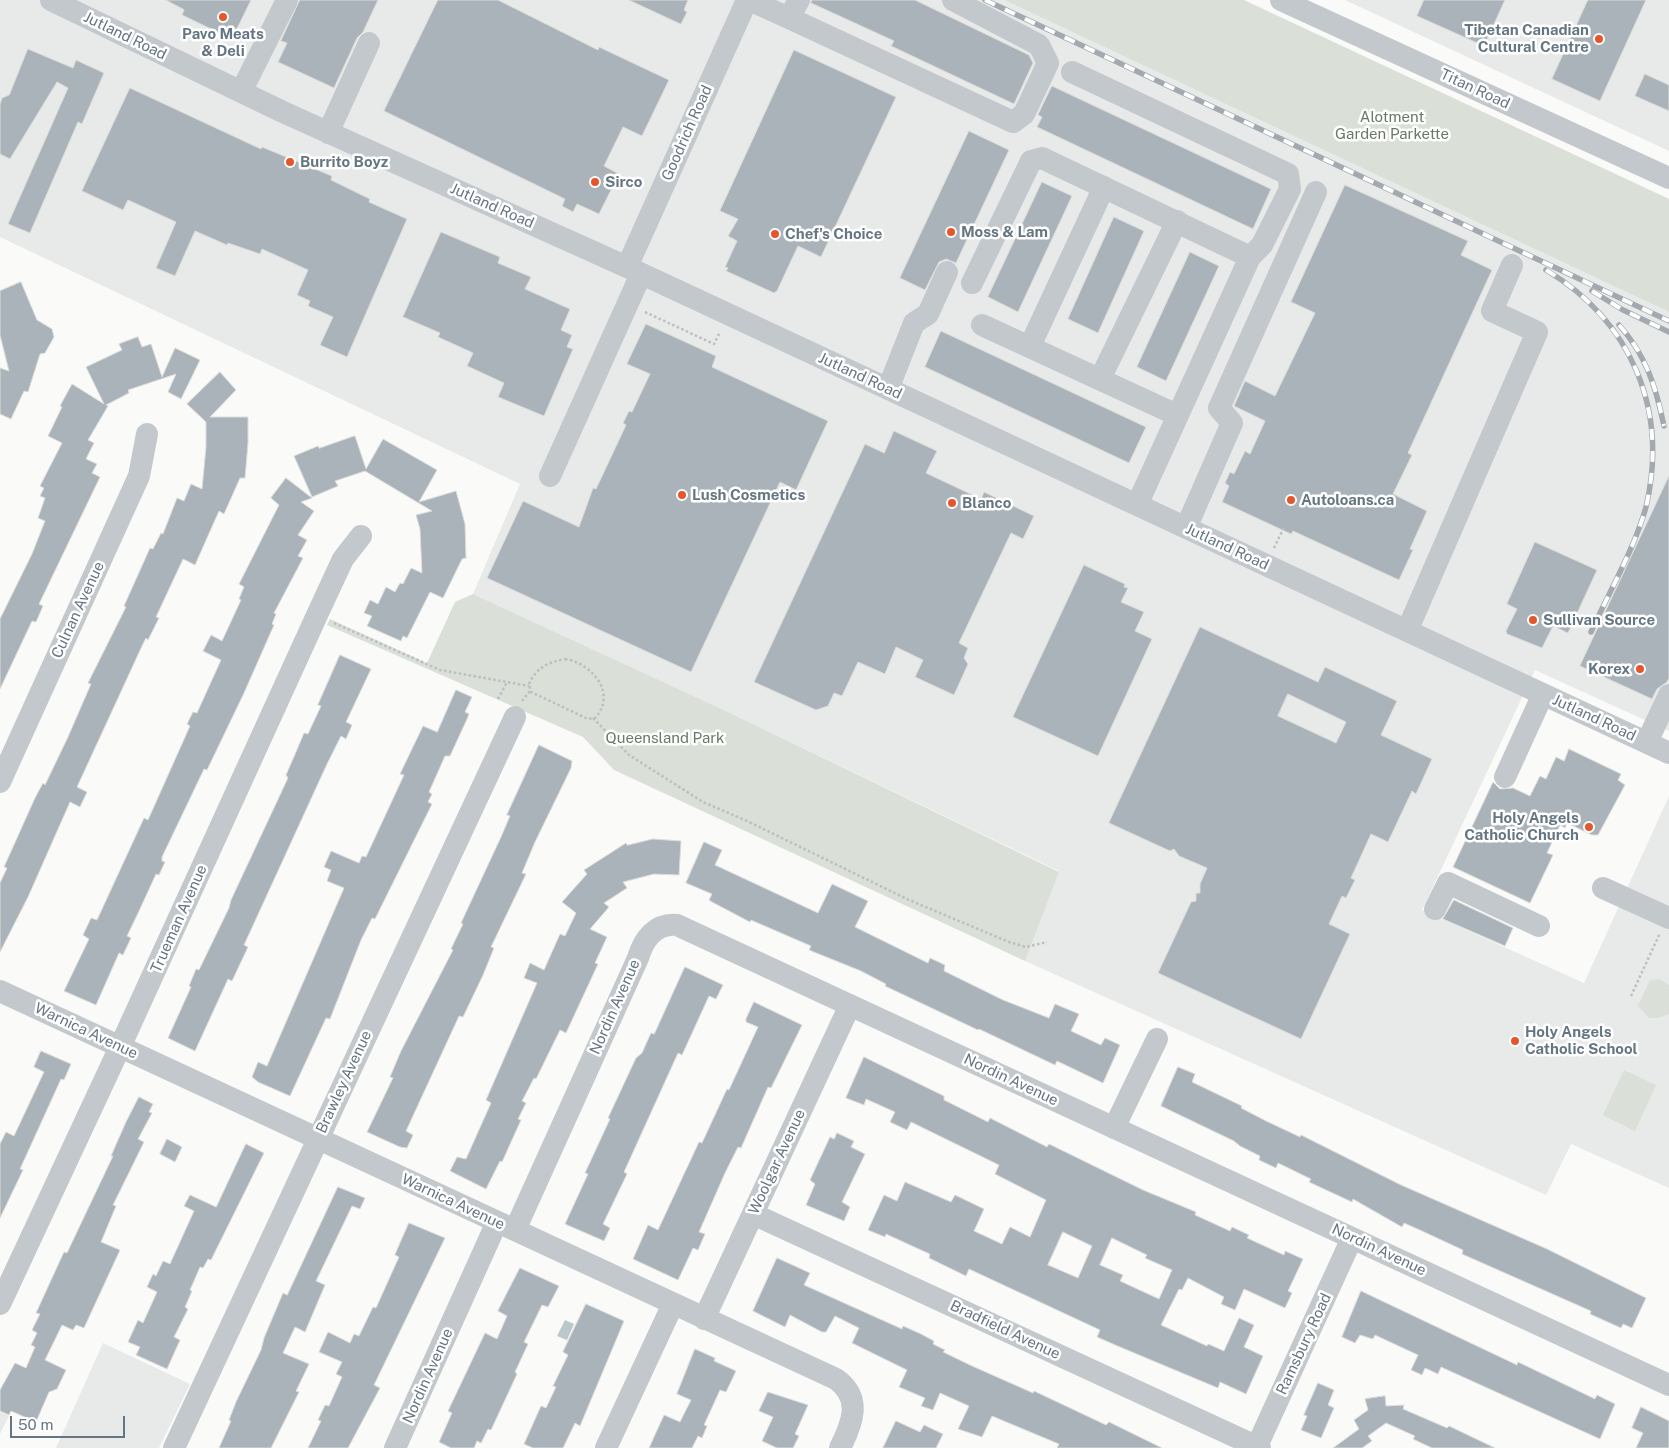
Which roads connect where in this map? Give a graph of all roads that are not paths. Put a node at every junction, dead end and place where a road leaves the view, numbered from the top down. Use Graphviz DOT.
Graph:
graph roads {
  1 [pos="51,0"];
  2 [pos="287,0"];
  3 [pos="748,0"];
  4 [pos="953,0"];
  5 [pos="1281,0"];
  6 [pos="794,9"];
  7 [pos="369,43"];
  8 [pos="1072,72"];
  9 [pos="242,92"];
  10 [pos="328,133"];
  11 [pos="1669,178"];
  12 [pos="1104,187"];
  13 [pos="1316,192"];
  14 [pos="1177,221"];
  15 [pos="1250,257"];
  16 [pos="1512,265"];
  17 [pos="634,270"];
  18 [pos="947,272"];
  19 [pos="972,283"];
  20 [pos="982,325"];
  21 [pos="1030,346"];
  22 [pos="1100,379"];
  23 [pos="888,389"];
  24 [pos="1177,415"];
  25 [pos="147,434"];
  26 [pos="550,476"];
  27 [pos="1137,504"];
  28 [pos="1186,528"];
  29 [pos="361,536"];
  30 [pos="1407,630"];
  31 [pos="1543,694"];
  32 [pos="1669,695"];
  33 [pos="515,717"];
  34 [pos="1647,742"];
  35 [pos="1669,752"];
  36 [pos="1505,777"];
  37 [pos="0,782"];
  38 [pos="1603,888"];
  39 [pos="1435,909"];
  40 [pos="1667,922"];
  41 [pos="1539,926"];
  42 [pos="0,990"];
  43 [pos="850,1005"];
  44 [pos="1157,1039"];
  45 [pos="120,1047"];
  46 [pos="1114,1128"];
  47 [pos="317,1138"];
  48 [pos="753,1214"];
  49 [pos="506,1226"];
  50 [pos="1352,1238"];
  51 [pos="0,1304"];
  52 [pos="673,1304"];
  53 [pos="704,1319"];
  54 [pos="1669,1385"];
  55 [pos="1259,1447"];
  56 [pos="174,1448"];
  57 [pos="395,1448"];
  58 [pos="606,1448"];
  59 [pos="840,1448"];
  1 -- 9 [label="street, Jutland Road"];
  2 -- 9 [label="street"];
  3 -- 6 [label="street"];
  3 -- 17 [label="street, Goodrich Road"];
  4 -- 6 [label="street"];
  5 -- 11 [label="street, Titan Road"];
  7 -- 10 [label="street"];
  8 -- 15 [label="street"];
  9 -- 10 [label="street, Jutland Road"];
  10 -- 17 [label="street, Jutland Road"];
  12 -- 14 [label="street"];
  12 -- 19 [label="street"];
  12 -- 21 [label="street"];
  13 -- 28 [label="street"];
  14 -- 15 [label="street"];
  14 -- 22 [label="street"];
  15 -- 24 [label="street"];
  16 -- 30 [label="street"];
  17 -- 23 [label="street, Jutland Road"];
  17 -- 26 [label="street, Goodrich Road"];
  18 -- 23 [label="street"];
  20 -- 21 [label="street"];
  21 -- 22 [label="street"];
  22 -- 24 [label="street"];
  23 -- 27 [label="street, Jutland Road"];
  24 -- 27 [label="street"];
  25 -- 37 [label="street, Culnan Avenue"];
  27 -- 28 [label="street, Jutland Road"];
  28 -- 30 [label="street, Jutland Road"];
  29 -- 45 [label="street, Trueman Avenue"];
  30 -- 31 [label="street, Jutland Road"];
  31 -- 34 [label="street, Jutland Road"];
  31 -- 36 [label="street"];
  32 -- 34 [label="street"];
  33 -- 47 [label="street, Brawley Avenue"];
  34 -- 35 [label="street, Jutland Road"];
  38 -- 40 [label="street"];
  39 -- 41 [label="street"];
  42 -- 45 [label="street, Warnica Avenue"];
  43 -- 46 [label="street, Nordin Avenue"];
  43 -- 48 [label="street, Woolgar Avenue"];
  43 -- 49 [label="street, Nordin Avenue"];
  44 -- 46 [label="street"];
  45 -- 47 [label="street, Warnica Avenue"];
  45 -- 51 [label="street, Trueman Avenue"];
  46 -- 50 [label="street, Nordin Avenue"];
  47 -- 49 [label="street, Warnica Avenue"];
  47 -- 56 [label="street, Brawley Avenue"];
  48 -- 53 [label="street, Woolgar Avenue"];
  48 -- 55 [label="street, Bradfield Avenue"];
  49 -- 52 [label="street, Warnica Avenue"];
  49 -- 57 [label="street, Nordin Avenue"];
  50 -- 54 [label="street, Nordin Avenue"];
  50 -- 55 [label="street, Ramsbury Road"];
  52 -- 53 [label="street, Warnica Avenue"];
  52 -- 58 [label="street"];
  53 -- 59 [label="street, Warnica Avenue"];
}
